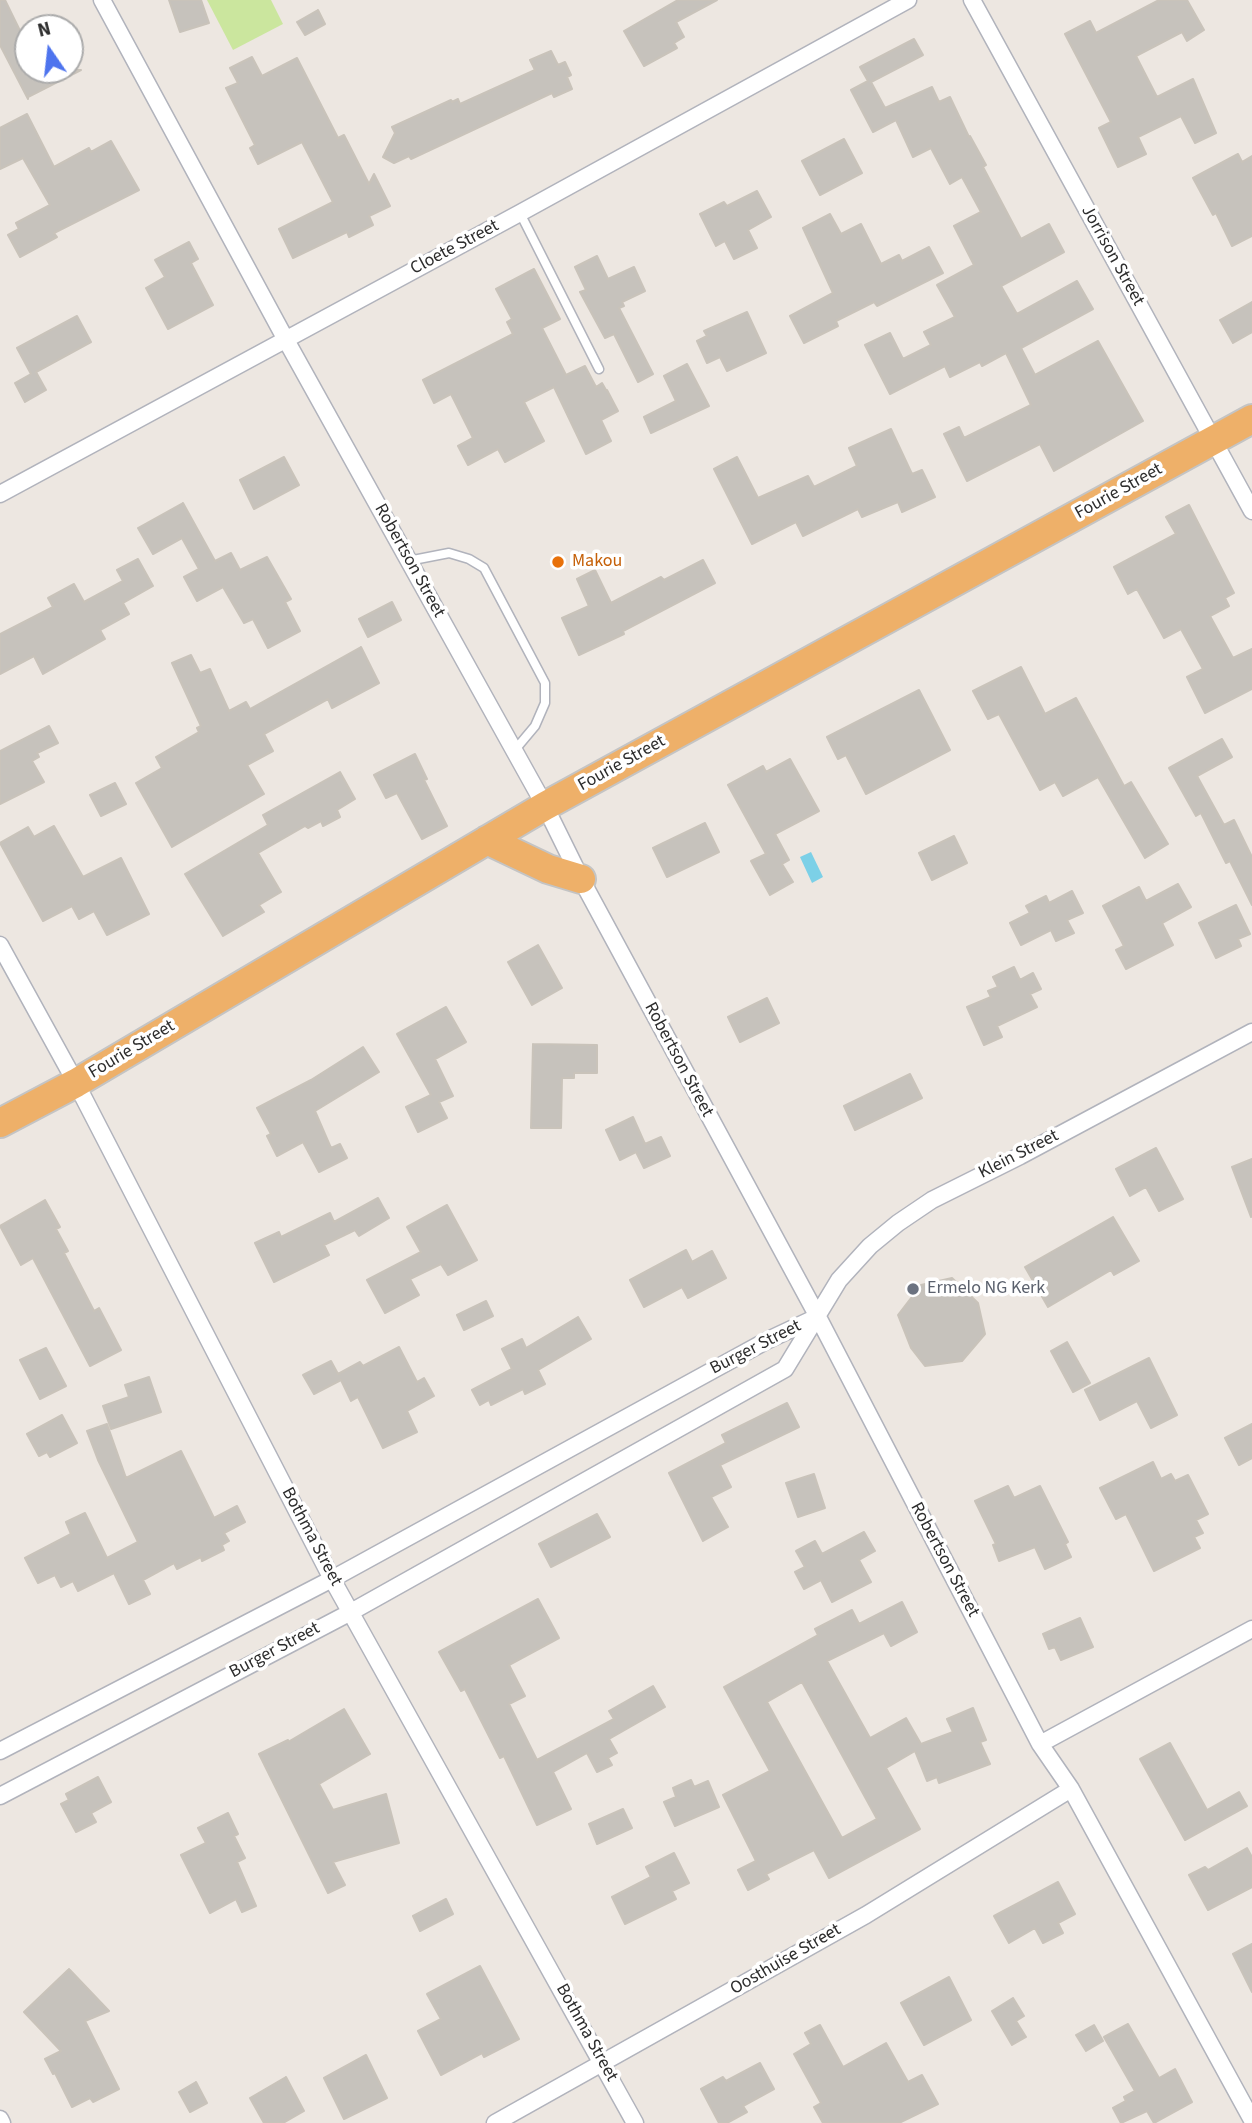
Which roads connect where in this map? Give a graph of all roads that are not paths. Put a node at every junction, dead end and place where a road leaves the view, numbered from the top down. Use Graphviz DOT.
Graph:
graph roads {
  1 [pos="102,0"];
  2 [pos="908,0"];
  3 [pos="972,0"];
  4 [pos="520,214"];
  5 [pos="285,340"];
  6 [pos="599,369"];
  7 [pos="1252,419"];
  8 [pos="1213,440"];
  9 [pos="0,494"];
  10 [pos="1252,512"];
  11 [pos="408,561"];
  12 [pos="514,751"];
  13 [pos="545,806"];
  14 [pos="487,840"];
  15 [pos="581,879"];
  16 [pos="0,945"];
  17 [pos="1252,1032"];
  18 [pos="76,1083"];
  19 [pos="0,1123"];
  20 [pos="818,1317"];
  21 [pos="332,1579"];
  22 [pos="351,1612"];
  23 [pos="1252,1629"];
  24 [pos="1040,1744"];
  25 [pos="0,1751"];
  26 [pos="1071,1789"];
  27 [pos="0,1796"];
  28 [pos="603,2064"];
  29 [pos="1252,2120"];
  30 [pos="495,2123"];
  31 [pos="635,2123"];
  1 -- 5 [label="street, Robertson Street"];
  2 -- 4 [label="street, Cloete Street"];
  3 -- 8 [label="street, Jorrison Street"];
  4 -- 5 [label="street, Cloete Street"];
  4 -- 6 [label="lane"];
  5 -- 9 [label="street, Cloete Street"];
  5 -- 11 [label="street, Robertson Street"];
  7 -- 8 [label="highway, Fourie Street"];
  8 -- 10 [label="street, Jorrison Street"];
  8 -- 13 [label="highway, Fourie Street"];
  11 -- 12 [label="street, Robertson Street"];
  11 -- 12 [label="lane"];
  12 -- 13 [label="street, Robertson Street"];
  13 -- 14 [label="highway, Fourie Street"];
  13 -- 15 [label="street, Robertson Street"];
  14 -- 15 [label="highway"];
  14 -- 18 [label="highway, Fourie Street"];
  15 -- 20 [label="street, Robertson Street"];
  16 -- 18 [label="street, Bothma Street"];
  17 -- 20 [label="street, Klein Street"];
  18 -- 19 [label="highway, Fourie Street"];
  18 -- 21 [label="street, Bothma Street"];
  20 -- 21 [label="street, Burger Street"];
  20 -- 22 [label="street, Burger Street"];
  20 -- 24 [label="street, Robertson Street"];
  21 -- 22 [label="street, Bothma Street"];
  21 -- 25 [label="street, Burger Street"];
  22 -- 27 [label="street, Burger Street"];
  22 -- 28 [label="street, Bothma Street"];
  23 -- 24 [label="street"];
  24 -- 26 [label="street, Robertson Street"];
  26 -- 28 [label="street, Oosthuise Street"];
  26 -- 29 [label="street, Robertson Street"];
  28 -- 30 [label="street, Oosthuise Street"];
  28 -- 31 [label="street, Bothma Street"];
}
